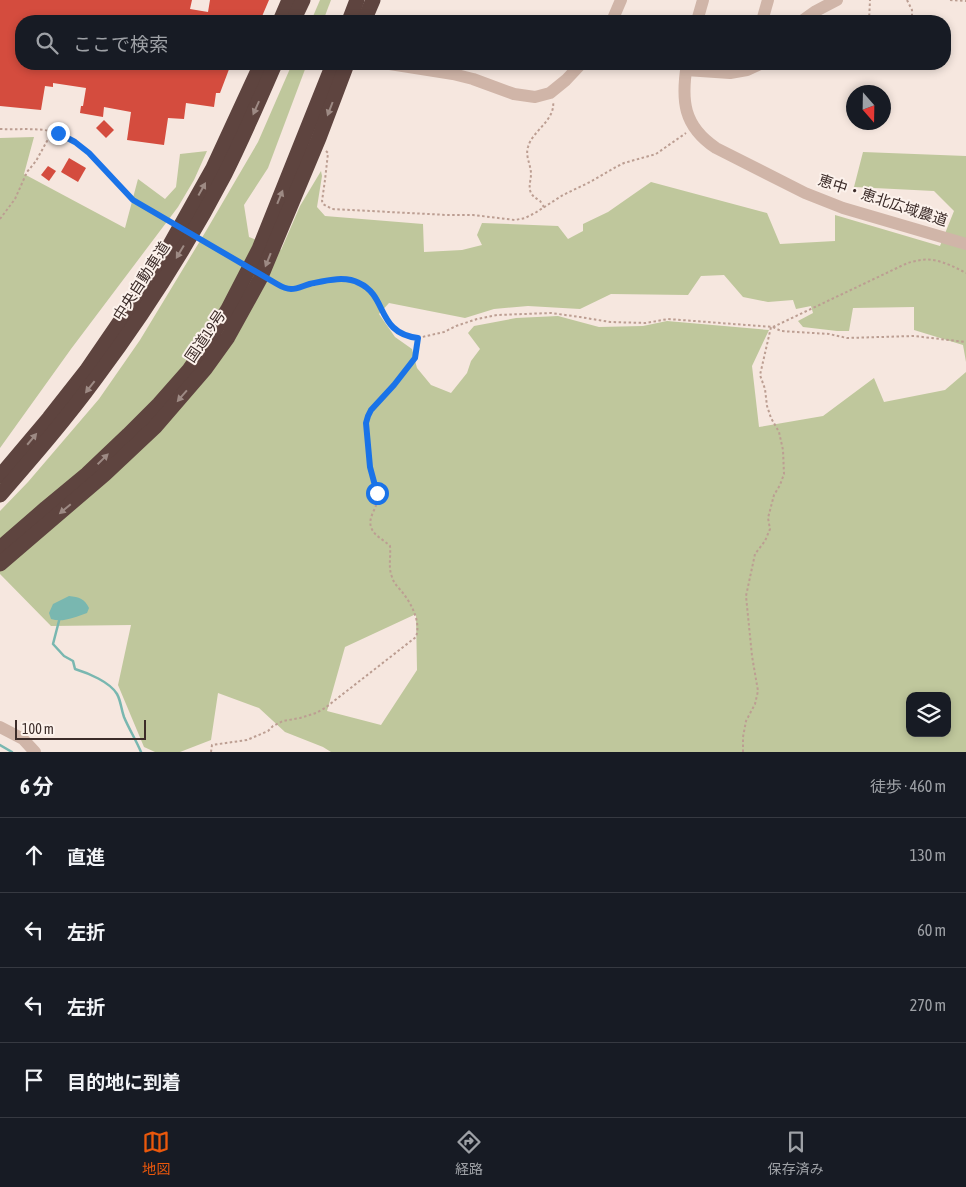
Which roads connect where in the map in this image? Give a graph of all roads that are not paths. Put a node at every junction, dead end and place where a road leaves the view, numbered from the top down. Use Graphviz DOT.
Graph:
graph roads {
  1 [pos="289,0"];
  2 [pos="303,0"];
  3 [pos="357,0"];
  4 [pos="373,0"];
  5 [pos="621,0"];
  6 [pos="703,0"];
  7 [pos="768,0"];
  8 [pos="837,0"];
  9 [pos="283,15"];
  10 [pos="297,15"];
  11 [pos="351,15"];
  12 [pos="367,15"];
  13 [pos="615,15"];
  14 [pos="699,15"];
  15 [pos="764,15"];
  16 [pos="810,15"];
  17 [pos="258,70"];
  18 [pos="272,70"];
  19 [pos="331,70"];
  20 [pos="345,70"];
  21 [pos="423,70"];
  22 [pos="575,70"];
  23 [pos="687,70"];
  24 [pos="713,70"];
  25 [pos="747,70"];
  26 [pos="966,244"];
  27 [pos="0,476"];
  28 [pos="0,495"];
  29 [pos="0,548"];
  30 [pos="0,564"];
  31 [pos="0,727"];
  32 [pos="35,752"];
  1 -- 9 [label="highway"];
  2 -- 10 [label="highway"];
  3 -- 11 [label="highway"];
  4 -- 12 [label="highway"];
  5 -- 13 [label="street"];
  6 -- 14 [label="street"];
  7 -- 15 [label="street"];
  8 -- 16 [label="street"];
  27 -- 17 [label="highway, 中央自動車道, one-way"];
  18 -- 28 [label="highway, 中央自動車道, one-way"];
  29 -- 19 [label="highway, 国道19号, one-way"];
  20 -- 30 [label="highway, 国道19号, one-way"];
  21 -- 22 [label="street"];
  23 -- 26 [label="street, 恵中・恵北広域農道"];
  24 -- 25 [label="street"];
  31 -- 32 [label="street"];
}
